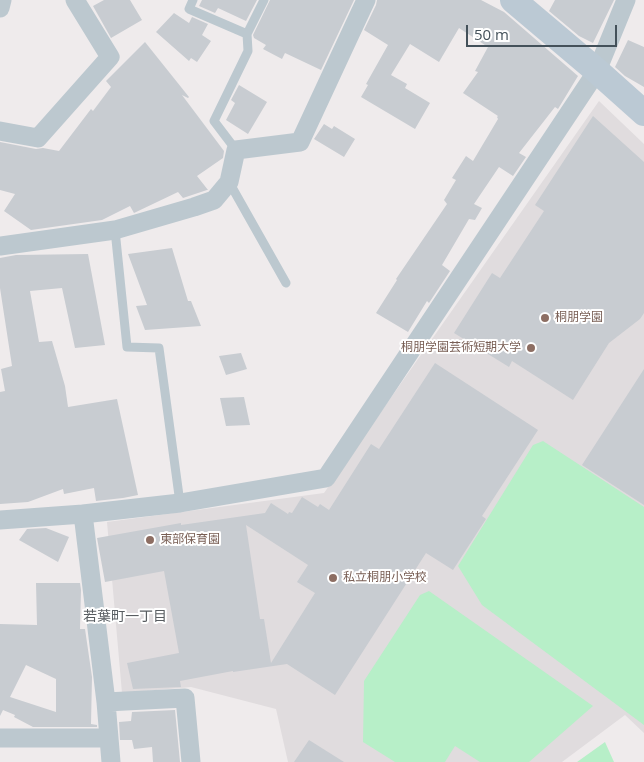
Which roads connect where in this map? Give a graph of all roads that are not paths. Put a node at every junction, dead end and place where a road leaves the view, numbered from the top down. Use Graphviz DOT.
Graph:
graph roads {
  1 [pos="2,0"];
  2 [pos="75,0"];
  3 [pos="193,0"];
  4 [pos="264,0"];
  5 [pos="366,0"];
  6 [pos="513,0"];
  7 [pos="626,0"];
  8 [pos="0,8"];
  9 [pos="247,34"];
  10 [pos="597,71"];
  11 [pos="644,113"];
  12 [pos="0,131"];
  13 [pos="236,150"];
  14 [pos="229,182"];
  15 [pos="115,230"];
  16 [pos="0,246"];
  17 [pos="286,283"];
  18 [pos="180,503"];
  19 [pos="83,514"];
  20 [pos="0,520"];
  21 [pos="106,702"];
  22 [pos="0,738"];
  23 [pos="109,738"];
  24 [pos="111,762"];
  25 [pos="191,762"];
  1 -- 8 [label="street"];
  2 -- 12 [label="street"];
  3 -- 9 [label="lane"];
  4 -- 9 [label="lane"];
  5 -- 13 [label="street"];
  6 -- 10 [label="main road"];
  7 -- 10 [label="street"];
  9 -- 13 [label="lane"];
  10 -- 11 [label="main road"];
  10 -- 18 [label="street"];
  13 -- 14 [label="street"];
  14 -- 15 [label="street"];
  14 -- 17 [label="lane"];
  15 -- 16 [label="street"];
  15 -- 18 [label="lane"];
  18 -- 19 [label="street"];
  19 -- 20 [label="street"];
  19 -- 21 [label="street"];
  21 -- 23 [label="street"];
  21 -- 25 [label="street"];
  22 -- 23 [label="street"];
  23 -- 24 [label="street"];
}
